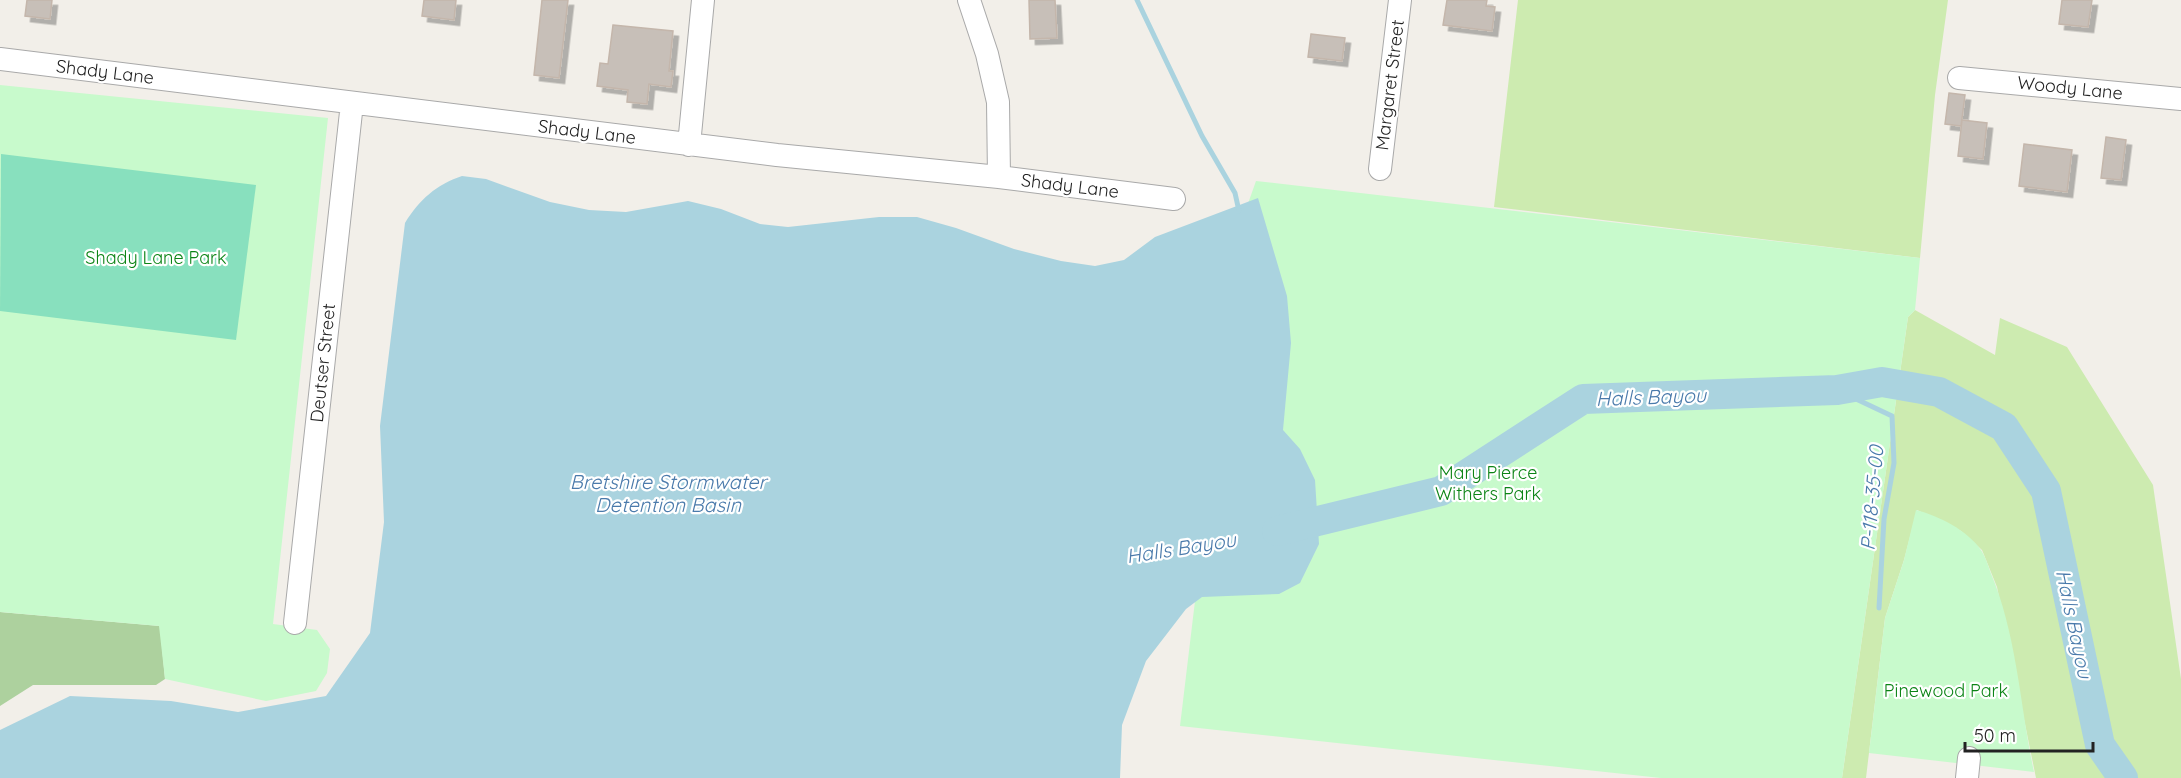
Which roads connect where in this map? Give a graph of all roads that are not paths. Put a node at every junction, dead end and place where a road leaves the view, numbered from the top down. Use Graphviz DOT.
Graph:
graph roads {
  1 [pos="703,0"];
  2 [pos="969,0"];
  3 [pos="1400,0"];
  4 [pos="0,59"];
  5 [pos="1959,78"];
  6 [pos="2181,99"];
  7 [pos="352,103"];
  8 [pos="689,145"];
  9 [pos="1380,170"];
  10 [pos="999,177"];
  11 [pos="1174,199"];
  12 [pos="295,623"];
  1 -- 8 [label="street"];
  2 -- 10 [label="street"];
  3 -- 9 [label="street, Margaret Street"];
  4 -- 7 [label="street, Shady Lane"];
  5 -- 6 [label="street, Woody Lane"];
  7 -- 8 [label="street, Shady Lane"];
  7 -- 12 [label="street, Deutser Street"];
  8 -- 10 [label="street, Shady Lane"];
  10 -- 11 [label="street, Shady Lane"];
}
